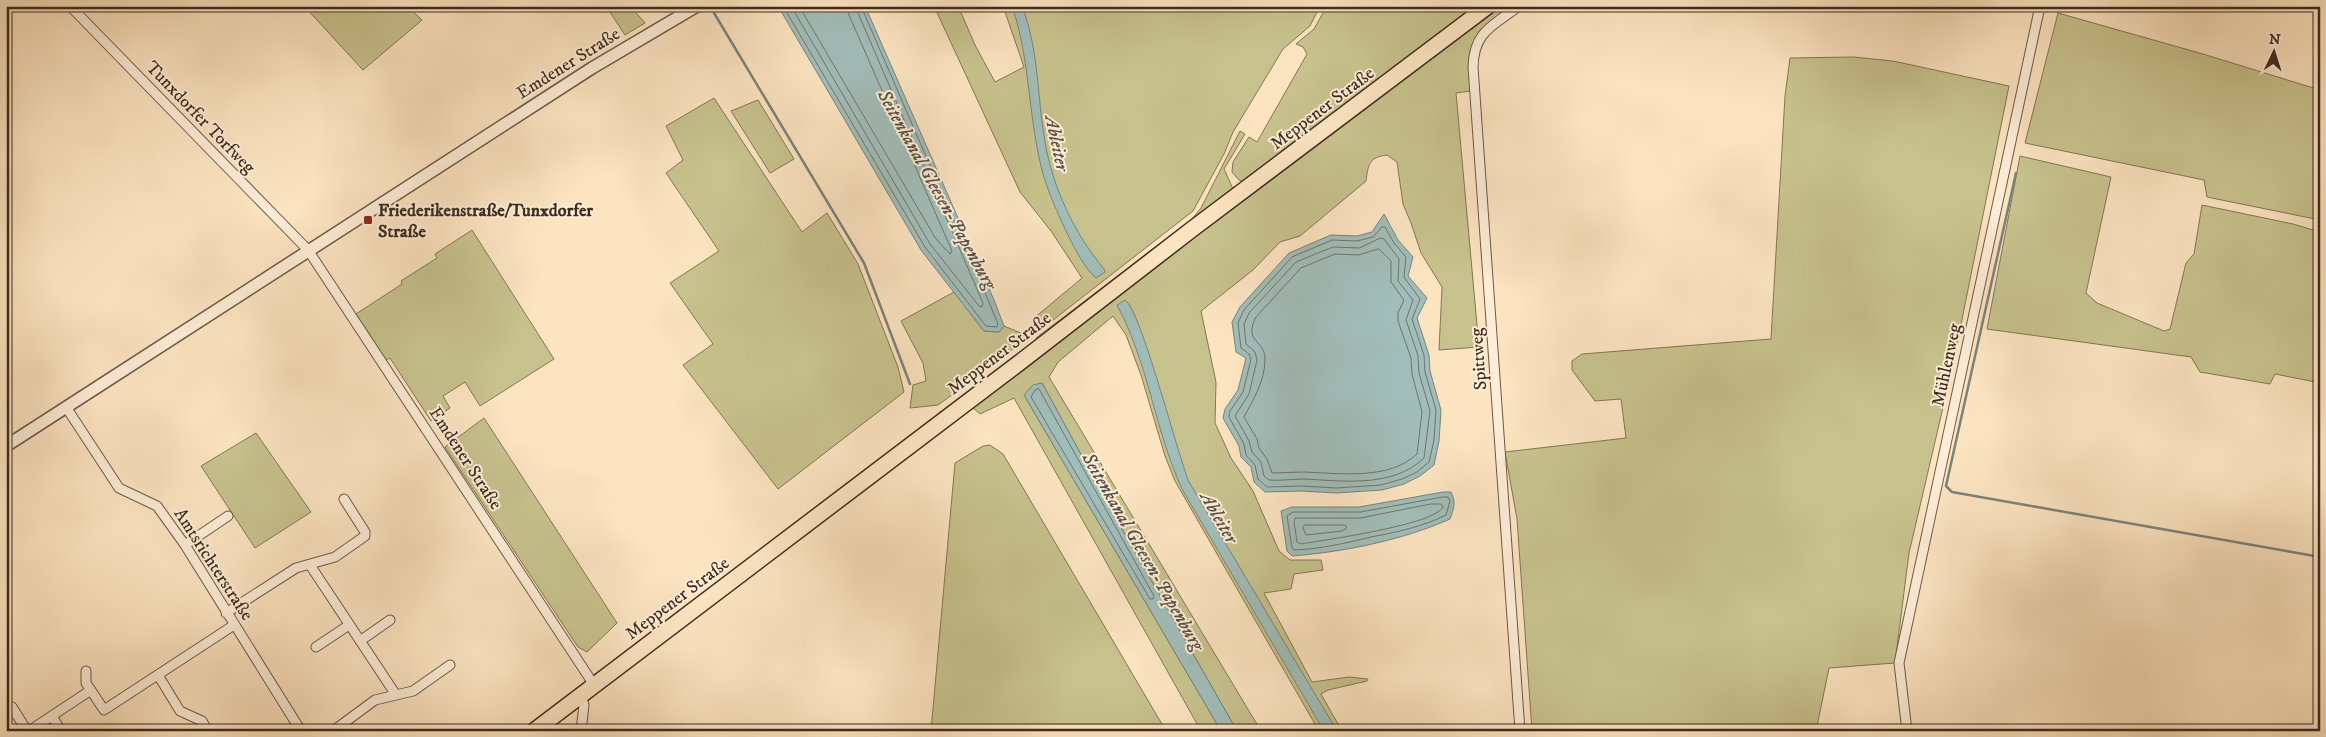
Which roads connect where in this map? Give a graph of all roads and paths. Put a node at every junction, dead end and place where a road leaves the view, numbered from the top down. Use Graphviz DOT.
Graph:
graph roads {
  1 [pos="70,6"];
  2 [pos="697,6"];
  3 [pos="1488,6"];
  4 [pos="1519,6"];
  5 [pos="2040,6"];
  6 [pos="308,250"];
  7 [pos="66,407"];
  8 [pos="6,446"];
  9 [pos="344,499"];
  10 [pos="228,516"];
  11 [pos="184,545"];
  12 [pos="310,565"];
  13 [pos="226,613"];
  14 [pos="390,620"];
  15 [pos="349,624"];
  16 [pos="234,625"];
  17 [pos="360,641"];
  18 [pos="316,646"];
  19 [pos="450,665"];
  20 [pos="86,671"];
  21 [pos="158,675"];
  22 [pos="594,685"];
  23 [pos="92,690"];
  24 [pos="396,695"];
  25 [pos="581,696"];
  26 [pos="12,708"];
  27 [pos="52,716"];
  28 [pos="300,730"];
  29 [pos="28,731"];
  30 [pos="61,731"];
  31 [pos="208,731"];
  32 [pos="333,731"];
  33 [pos="534,731"];
  34 [pos="581,731"];
  35 [pos="1520,731"];
  36 [pos="1907,731"];
  1 -- 6 [label="street, Tunxdorfer Torfweg"];
  2 -- 6 [label="street, Emdener Straße"];
  3 -- 22 [label="main road, Meppener Straße"];
  4 -- 35 [label="street, Spittweg"];
  5 -- 36 [label="street, Mühlenweg"];
  6 -- 7 [label="street, Emdener Straße"];
  6 -- 22 [label="street, Emdener Straße"];
  7 -- 8 [label="street, Emdener Straße"];
  7 -- 11 [label="street, Amtsrichterstraße"];
  9 -- 12 [label="street"];
  10 -- 11 [label="street"];
  11 -- 13 [label="street, Amtsrichterstraße"];
  12 -- 13 [label="street"];
  12 -- 15 [label="street"];
  13 -- 16 [label="street, Amtsrichterstraße"];
  14 -- 17 [label="street"];
  15 -- 17 [label="street"];
  15 -- 18 [label="street"];
  16 -- 21 [label="street"];
  16 -- 28 [label="street, Amtsrichterstraße"];
  17 -- 24 [label="street"];
  19 -- 24 [label="street"];
  20 -- 23 [label="street"];
  21 -- 23 [label="street"];
  21 -- 31 [label="street"];
  22 -- 25 [label="main road, Meppener Straße"];
  23 -- 27 [label="street"];
  24 -- 32 [label="street"];
  25 -- 33 [label="main road, Meppener Straße"];
  25 -- 34 [label="street"];
  26 -- 29 [label="street"];
  27 -- 29 [label="street"];
  27 -- 30 [label="street"];
}
